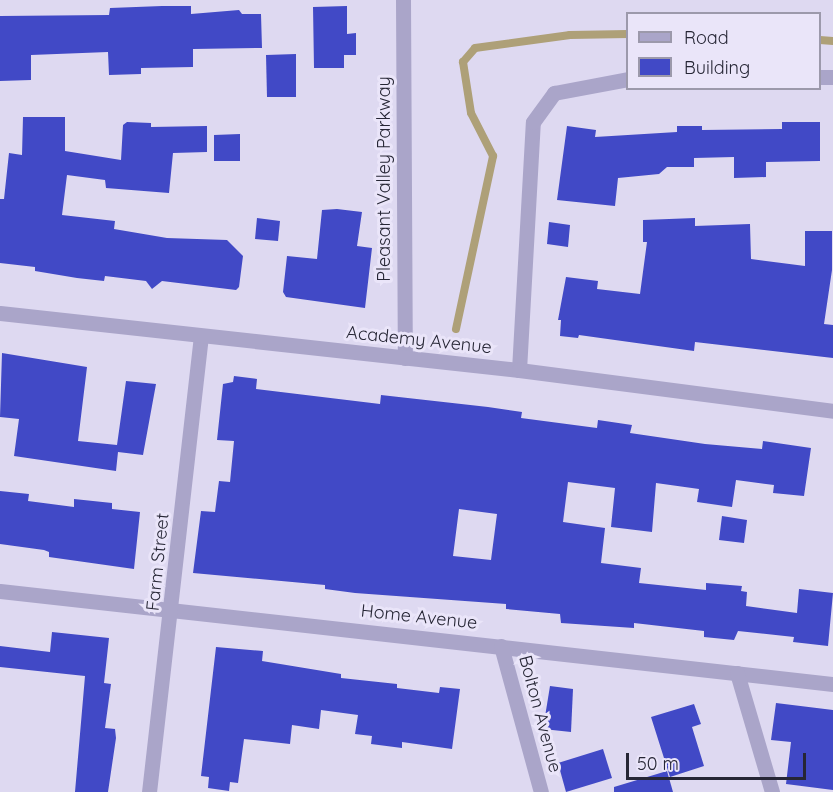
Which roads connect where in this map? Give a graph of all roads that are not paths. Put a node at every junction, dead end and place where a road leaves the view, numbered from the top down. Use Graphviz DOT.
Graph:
graph roads {
  1 [pos="403,0"];
  2 [pos="626,79"];
  3 [pos="0,313"];
  4 [pos="201,336"];
  5 [pos="405,358"];
  6 [pos="519,370"];
  7 [pos="833,411"];
  8 [pos="0,591"];
  9 [pos="172,610"];
  10 [pos="501,646"];
  11 [pos="737,673"];
  12 [pos="833,684"];
  13 [pos="149,792"];
  14 [pos="541,792"];
  15 [pos="772,792"];
  1 -- 5 [label="street, Pleasant Valley Parkway"];
  2 -- 6 [label="street"];
  3 -- 4 [label="street, Academy Avenue"];
  4 -- 5 [label="street, Academy Avenue"];
  4 -- 9 [label="street, Farm Street"];
  5 -- 6 [label="street, Academy Avenue"];
  6 -- 7 [label="street, Academy Avenue"];
  8 -- 9 [label="street, Home Avenue"];
  9 -- 10 [label="street, Home Avenue"];
  9 -- 13 [label="street, Farm Street"];
  10 -- 11 [label="street, Home Avenue"];
  10 -- 14 [label="street, Bolton Avenue"];
  11 -- 12 [label="street, Home Avenue"];
  11 -- 15 [label="street"];
}
